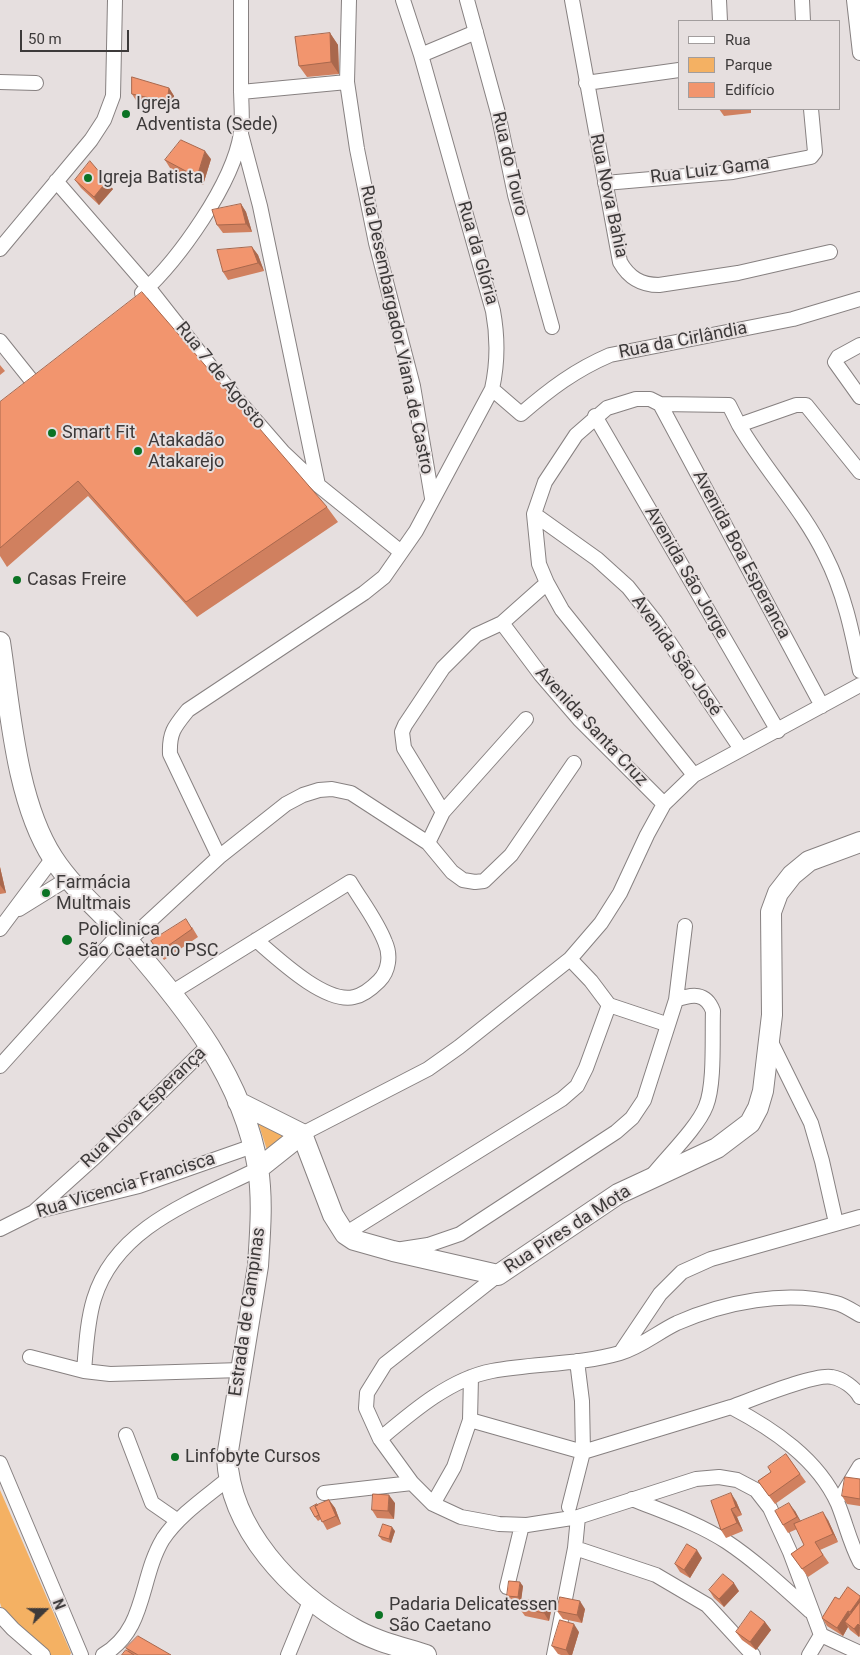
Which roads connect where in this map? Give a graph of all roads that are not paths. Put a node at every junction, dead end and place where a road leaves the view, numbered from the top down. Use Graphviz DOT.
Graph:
graph roads {
  1 [pos="115,0"];
  2 [pos="241,0"];
  3 [pos="349,0"];
  4 [pos="403,0"];
  5 [pos="467,0"];
  6 [pos="572,0"];
  7 [pos="719,0"];
  8 [pos="802,0"];
  9 [pos="854,0"];
  10 [pos="720,20"];
  11 [pos="803,20"];
  12 [pos="476,32"];
  13 [pos="860,53"];
  14 [pos="422,55"];
  15 [pos="678,70"];
  16 [pos="0,82"];
  17 [pos="347,82"];
  18 [pos="586,82"];
  19 [pos="36,83"];
  20 [pos="241,92"];
  21 [pos="811,110"];
  22 [pos="241,132"];
  23 [pos="56,181"];
  24 [pos="605,183"];
  25 [pos="0,249"];
  26 [pos="830,252"];
  27 [pos="148,287"];
  28 [pos="860,299"];
  29 [pos="130,304"];
  30 [pos="552,328"];
  31 [pos="0,341"];
  32 [pos="860,345"];
  33 [pos="32,381"];
  34 [pos="492,389"];
  35 [pos="860,397"];
  36 [pos="660,404"];
  37 [pos="595,416"];
  38 [pos="739,425"];
  39 [pos="860,472"];
  40 [pos="318,485"];
  41 [pos="432,498"];
  42 [pos="534,514"];
  43 [pos="401,552"];
  44 [pos="546,583"];
  45 [pos="502,624"];
  46 [pos="0,642"];
  47 [pos="860,671"];
  48 [pos="860,685"];
  49 [pos="822,706"];
  50 [pos="526,719"];
  51 [pos="778,731"];
  52 [pos="740,749"];
  53 [pos="574,763"];
  54 [pos="694,775"];
  55 [pos="664,804"];
  56 [pos="443,812"];
  57 [pos="428,844"];
  58 [pos="859,845"];
  59 [pos="219,857"];
  60 [pos="53,858"];
  61 [pos="69,878"];
  62 [pos="14,912"];
  63 [pos="685,926"];
  64 [pos="0,929"];
  65 [pos="124,937"];
  66 [pos="256,940"];
  67 [pos="570,959"];
  68 [pos="171,993"];
  69 [pos="676,1000"];
  70 [pos="609,1005"];
  71 [pos="666,1024"];
  72 [pos="769,1039"];
  73 [pos="210,1044"];
  74 [pos="0,1066"];
  75 [pos="238,1102"];
  76 [pos="302,1134"];
  77 [pos="253,1146"];
  78 [pos="258,1169"];
  79 [pos="649,1178"];
  80 [pos="34,1212"];
  81 [pos="860,1216"];
  82 [pos="836,1222"];
  83 [pos="0,1229"];
  84 [pos="345,1234"];
  85 [pos="393,1251"];
  86 [pos="498,1275"];
  87 [pos="860,1315"];
  88 [pos="620,1353"];
  89 [pos="30,1357"];
  90 [pos="577,1361"];
  91 [pos="241,1370"];
  92 [pos="84,1371"];
  93 [pos="471,1377"];
  94 [pos="860,1397"];
  95 [pos="731,1407"];
  96 [pos="470,1420"];
  97 [pos="126,1435"];
  98 [pos="380,1439"];
  99 [pos="582,1452"];
  100 [pos="0,1463"];
  101 [pos="860,1466"];
  102 [pos="768,1476"];
  103 [pos="228,1479"];
  104 [pos="412,1483"];
  105 [pos="756,1490"];
  106 [pos="324,1493"];
  107 [pos="632,1499"];
  108 [pos="837,1503"];
  109 [pos="433,1504"];
  110 [pos="574,1512"];
  111 [pos="178,1521"];
  112 [pos="522,1525"];
  113 [pos="856,1547"];
  114 [pos="575,1548"];
  115 [pos="860,1562"];
  116 [pos="507,1587"];
  117 [pos="310,1599"];
  118 [pos="812,1612"];
  119 [pos="0,1615"];
  120 [pos="821,1635"];
  121 [pos="860,1653"];
  122 [pos="43,1655"];
  123 [pos="82,1655"];
  124 [pos="103,1655"];
  125 [pos="288,1655"];
  126 [pos="426,1655"];
  127 [pos="554,1655"];
  128 [pos="753,1655"];
  129 [pos="809,1655"];
  1 -- 23 [label="street"];
  2 -- 20 [label="street"];
  3 -- 17 [label="street, Rua Desembargador Viana de Castro"];
  4 -- 14 [label="street, Rua da Glória"];
  5 -- 12 [label="street, Rua do Touro"];
  6 -- 18 [label="street, Rua Nova Bahia"];
  7 -- 10 [label="street"];
  8 -- 11 [label="street"];
  9 -- 13 [label="street"];
  12 -- 14 [label="street"];
  12 -- 30 [label="street, Rua do Touro"];
  14 -- 34 [label="street, Rua da Glória"];
  15 -- 18 [label="street"];
  16 -- 19 [label="street"];
  17 -- 20 [label="street"];
  17 -- 41 [label="street, Rua Desembargador Viana de Castro"];
  18 -- 24 [label="street, Rua Nova Bahia"];
  20 -- 22 [label="street"];
  21 -- 24 [label="street, Rua Luiz Gama"];
  22 -- 27 [label="street"];
  22 -- 40 [label="street"];
  23 -- 25 [label="street"];
  23 -- 27 [label="street, Rua 7 de Agosto"];
  24 -- 26 [label="street, Rua Nova Bahia"];
  27 -- 29 [label="street"];
  27 -- 40 [label="street, Rua 7 de Agosto"];
  28 -- 34 [label="street, Rua da Cirlândia"];
  31 -- 33 [label="street"];
  32 -- 35 [label="street"];
  34 -- 41 [label="street, Rua da Glória"];
  36 -- 37 [label="street"];
  36 -- 38 [label="street"];
  36 -- 49 [label="street, Avenida Boa Esperanca"];
  37 -- 42 [label="street"];
  37 -- 51 [label="street, Avenida São Jorge"];
  38 -- 39 [label="street"];
  38 -- 47 [label="street"];
  40 -- 43 [label="street, Rua 7 de Agosto"];
  41 -- 43 [label="street, Rua Desembargador Viana de Castro"];
  42 -- 44 [label="street"];
  42 -- 52 [label="street, Avenida São José"];
  43 -- 59 [label="street, Rua Desembargador Viana de Castro"];
  44 -- 45 [label="street"];
  44 -- 54 [label="street"];
  45 -- 55 [label="street, Avenida Santa Cruz"];
  45 -- 56 [label="street"];
  46 -- 60 [label="main road, Estrada de Campinas"];
  48 -- 49 [label="street"];
  49 -- 51 [label="street"];
  50 -- 56 [label="street"];
  51 -- 52 [label="street"];
  52 -- 54 [label="street"];
  53 -- 57 [label="street"];
  54 -- 55 [label="street"];
  55 -- 67 [label="street"];
  56 -- 57 [label="street"];
  57 -- 59 [label="street"];
  58 -- 72 [label="main road, Rua Pires da Mota"];
  59 -- 65 [label="street"];
  60 -- 61 [label="main road, Estrada de Campinas"];
  60 -- 62 [label="street"];
  61 -- 62 [label="street"];
  61 -- 65 [label="main road, Estrada de Campinas"];
  62 -- 64 [label="street"];
  63 -- 69 [label="street"];
  65 -- 68 [label="main road, Estrada de Campinas"];
  65 -- 74 [label="street"];
  66 -- 66 [label="street"];
  66 -- 68 [label="street"];
  67 -- 70 [label="street"];
  67 -- 76 [label="street"];
  68 -- 73 [label="main road, Estrada de Campinas"];
  69 -- 71 [label="street"];
  69 -- 79 [label="street"];
  70 -- 71 [label="street"];
  70 -- 84 [label="street"];
  71 -- 85 [label="street"];
  72 -- 79 [label="main road, Rua Pires da Mota"];
  72 -- 82 [label="street"];
  73 -- 75 [label="main road, Estrada de Campinas"];
  73 -- 80 [label="street, Rua Nova Esperança"];
  75 -- 76 [label="main road"];
  75 -- 77 [label="main road, Estrada de Campinas"];
  76 -- 78 [label="main road"];
  76 -- 84 [label="main road"];
  77 -- 78 [label="main road, Estrada de Campinas"];
  77 -- 80 [label="street, Rua Vicencia Francisca"];
  78 -- 91 [label="main road, Estrada de Campinas"];
  78 -- 92 [label="street"];
  79 -- 86 [label="main road, Rua Pires da Mota"];
  80 -- 83 [label="street, Rua Vicencia Francisca"];
  81 -- 82 [label="street"];
  82 -- 88 [label="street"];
  84 -- 85 [label="main road"];
  85 -- 86 [label="main road"];
  86 -- 98 [label="street, Rua Pires da Mota"];
  87 -- 88 [label="street"];
  88 -- 90 [label="street"];
  89 -- 92 [label="street"];
  90 -- 93 [label="street"];
  90 -- 99 [label="street"];
  91 -- 92 [label="street"];
  91 -- 103 [label="main road, Estrada de Campinas"];
  93 -- 96 [label="street"];
  93 -- 98 [label="street"];
  94 -- 95 [label="street"];
  95 -- 99 [label="street"];
  95 -- 108 [label="street"];
  96 -- 99 [label="street"];
  96 -- 109 [label="street"];
  97 -- 111 [label="street"];
  98 -- 104 [label="street, Rua Pires da Mota"];
  99 -- 110 [label="street"];
  100 -- 123 [label="street"];
  101 -- 108 [label="street"];
  102 -- 105 [label="street"];
  103 -- 111 [label="street"];
  103 -- 117 [label="main road, Estrada de Campinas"];
  104 -- 106 [label="street"];
  104 -- 109 [label="street, Rua Pires da Mota"];
  105 -- 107 [label="street, Rua Pires da Mota"];
  105 -- 118 [label="street"];
  107 -- 110 [label="street, Rua Pires da Mota"];
  107 -- 118 [label="street"];
  108 -- 113 [label="street"];
  109 -- 112 [label="street, Rua Pires da Mota"];
  110 -- 112 [label="street, Rua Pires da Mota"];
  110 -- 114 [label="street"];
  111 -- 124 [label="street"];
  112 -- 116 [label="street"];
  113 -- 115 [label="street"];
  114 -- 127 [label="street"];
  114 -- 128 [label="street"];
  117 -- 125 [label="street"];
  117 -- 126 [label="main road, Estrada de Campinas"];
  118 -- 120 [label="street"];
  119 -- 122 [label="street"];
  120 -- 121 [label="street"];
  120 -- 129 [label="street"];
}
